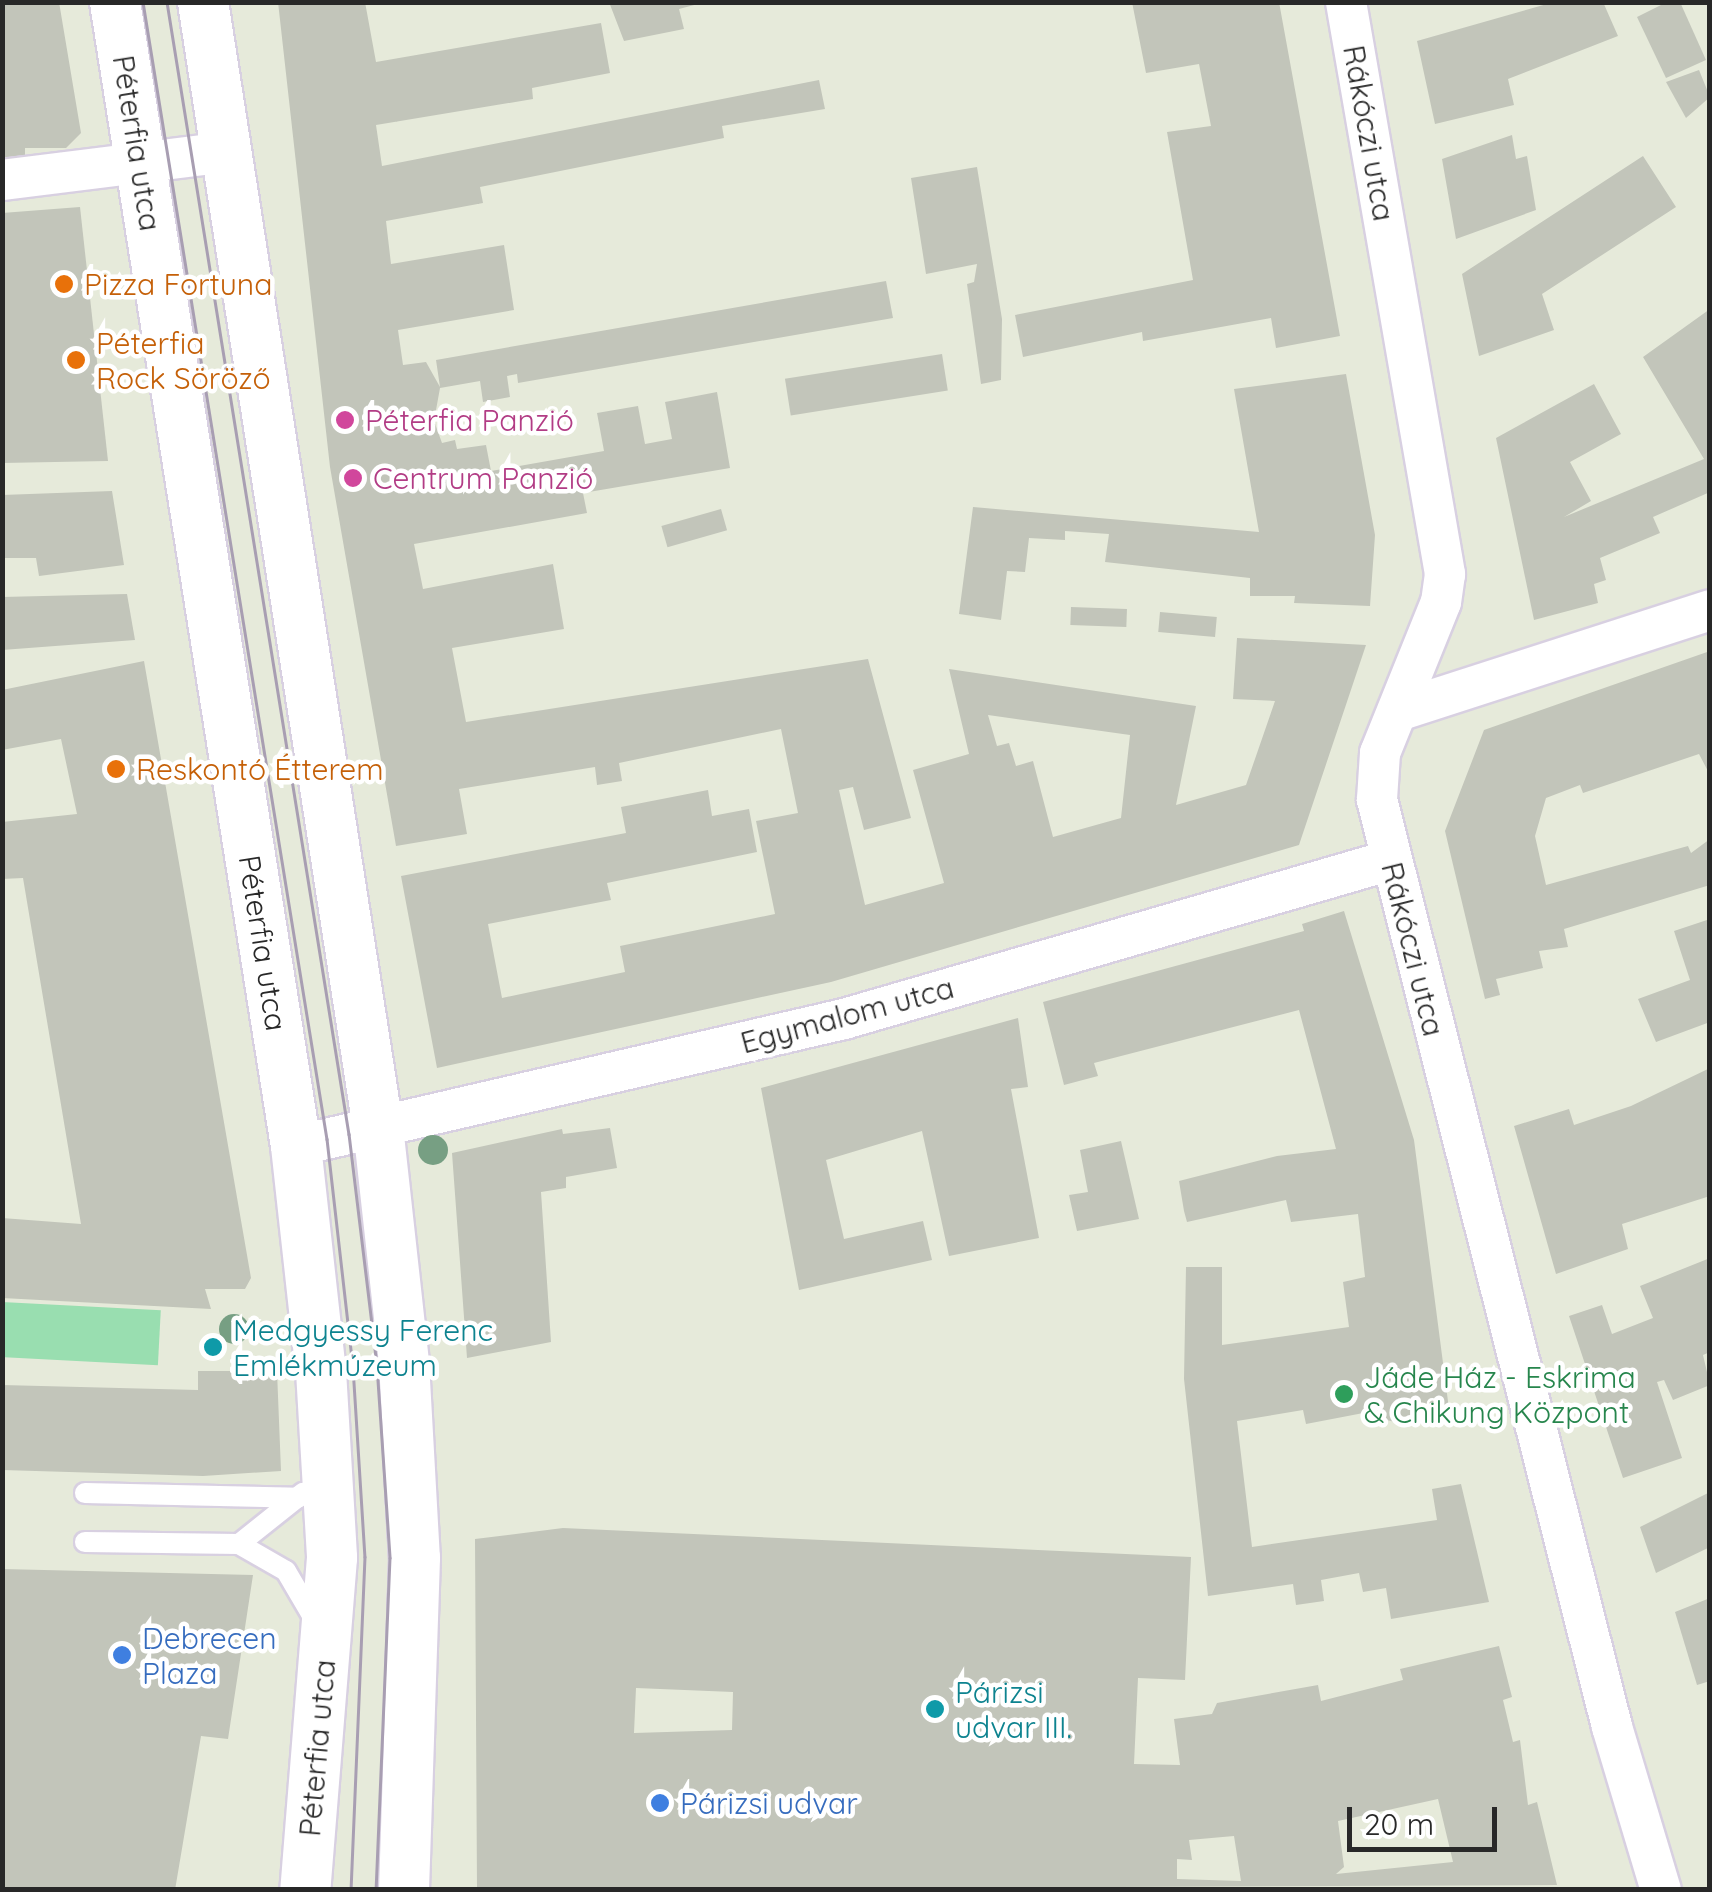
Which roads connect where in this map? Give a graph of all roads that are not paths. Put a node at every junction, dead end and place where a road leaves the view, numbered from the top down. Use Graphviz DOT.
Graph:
graph roads {
  1 [pos="115,2"];
  2 [pos="203,2"];
  3 [pos="1346,2"];
  4 [pos="226,152"];
  5 [pos="140,166"];
  6 [pos="2,180"];
  7 [pos="1710,610"];
  8 [pos="1398,710"];
  9 [pos="1391,860"];
  10 [pos="378,1127"];
  11 [pos="296,1146"];
  12 [pos="325,1422"];
  13 [pos="85,1493"];
  14 [pos="298,1498"];
  15 [pos="84,1542"];
  16 [pos="239,1544"];
  17 [pos="324,1662"];
  18 [pos="305,1890"];
  19 [pos="404,1890"];
  20 [pos="1661,1890"];
  1 -- 5 [label="street, Péterfia utca"];
  2 -- 4 [label="street"];
  3 -- 8 [label="street, Rákóczi utca"];
  4 -- 5 [label="street"];
  4 -- 10 [label="street"];
  5 -- 6 [label="street"];
  5 -- 11 [label="street, Péterfia utca"];
  7 -- 8 [label="street"];
  8 -- 9 [label="street, Rákóczi utca"];
  9 -- 10 [label="street, Egymalom utca"];
  9 -- 20 [label="street, Rákóczi utca"];
  10 -- 11 [label="street, Egymalom utca"];
  10 -- 19 [label="street"];
  11 -- 12 [label="street, Péterfia utca"];
  12 -- 14 [label="lane"];
  12 -- 17 [label="street, Péterfia utca"];
  13 -- 14 [label="lane"];
  14 -- 16 [label="lane"];
  15 -- 16 [label="lane"];
  16 -- 17 [label="lane"];
  17 -- 18 [label="street, Péterfia utca"];
}
